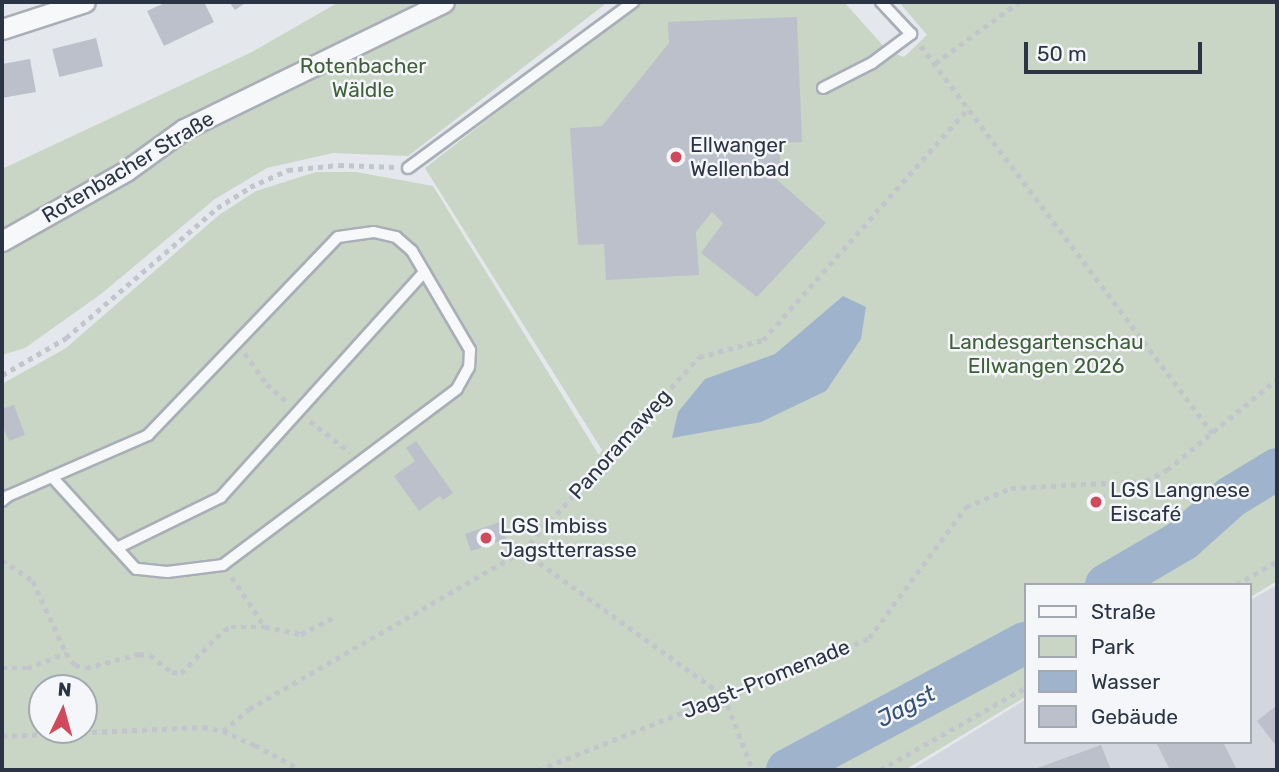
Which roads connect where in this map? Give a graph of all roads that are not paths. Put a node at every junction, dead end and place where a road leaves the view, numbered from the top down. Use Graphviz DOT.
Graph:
graph roads {
  1 [pos="85,2"];
  2 [pos="444,2"];
  3 [pos="633,2"];
  4 [pos="881,2"];
  5 [pos="2,29"];
  6 [pos="823,88"];
  7 [pos="408,168"];
  8 [pos="2,241"];
  9 [pos="424,272"];
  10 [pos="52,477"];
  11 [pos="2,501"];
  12 [pos="117,548"];
  1 -- 5 [label="street"];
  2 -- 8 [label="street, Rotenbacher Straße"];
  3 -- 7 [label="lane"];
  4 -- 6 [label="lane"];
  9 -- 10 [label="lane"];
  9 -- 12 [label="lane"];
  9 -- 12 [label="lane"];
  10 -- 11 [label="lane"];
  10 -- 12 [label="lane"];
}
